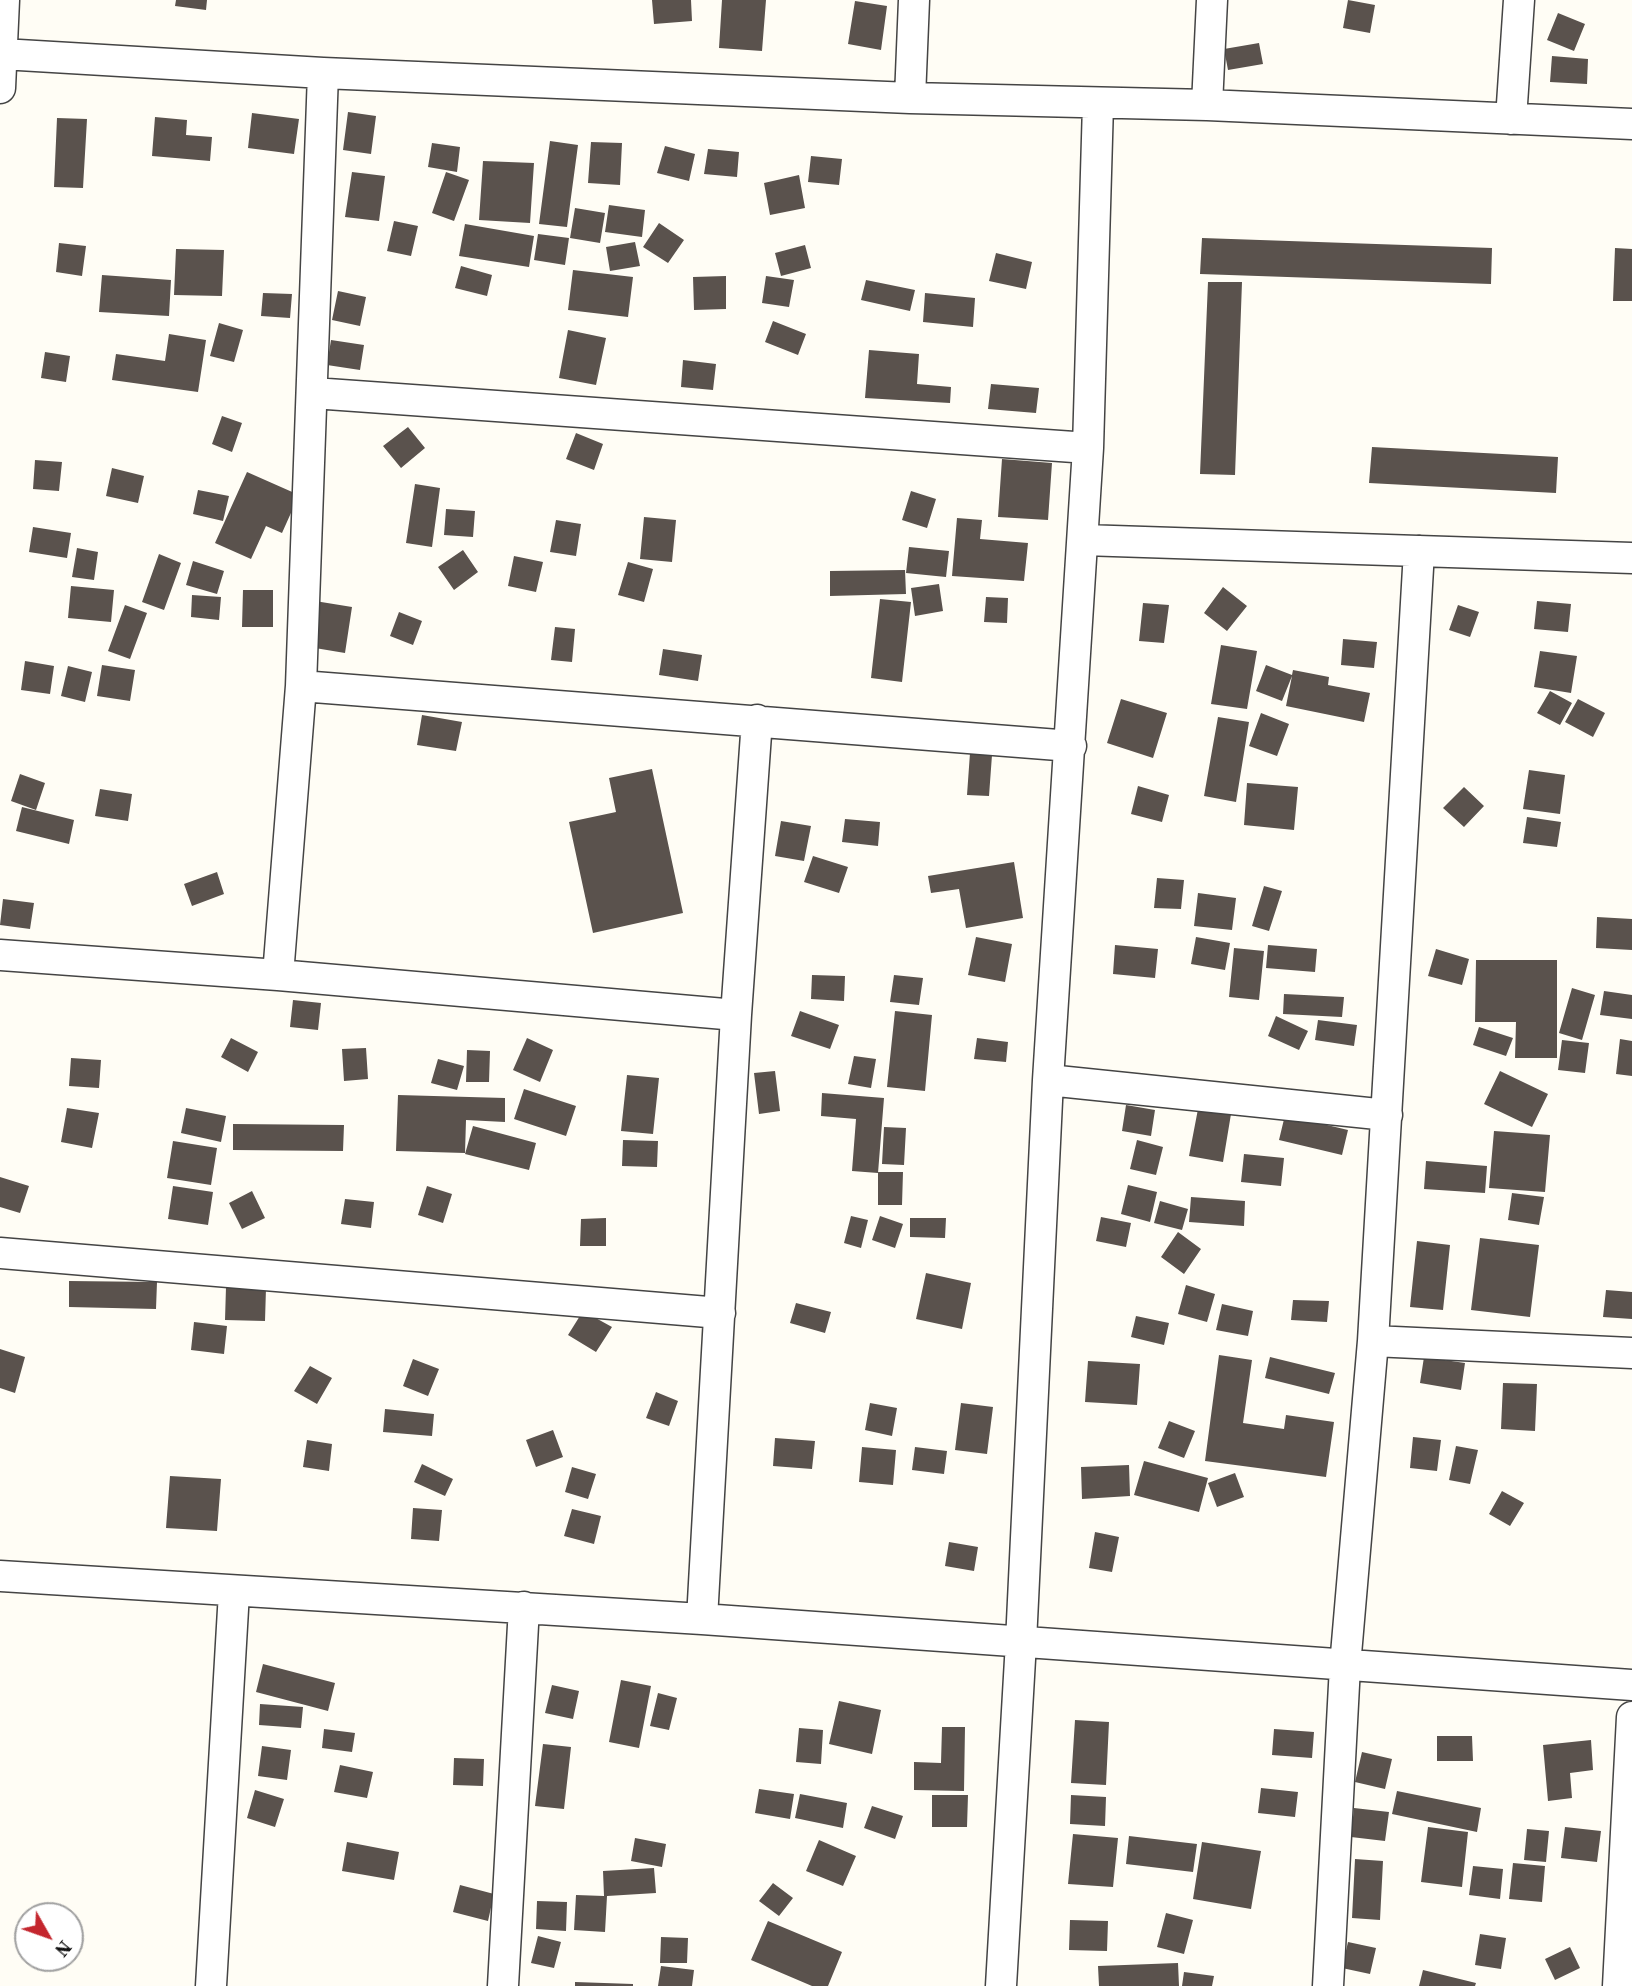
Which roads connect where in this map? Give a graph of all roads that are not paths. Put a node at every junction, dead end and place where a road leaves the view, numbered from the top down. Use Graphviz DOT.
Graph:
graph roads {
  1 [pos="4,0"];
  2 [pos="914,0"];
  3 [pos="1212,0"];
  4 [pos="1519,0"];
  5 [pos="2,54"];
  6 [pos="323,73"];
  7 [pos="0,88"];
  8 [pos="910,98"];
  9 [pos="1098,104"];
  10 [pos="1207,105"];
  11 [pos="1511,119"];
  12 [pos="1632,124"];
  13 [pos="313,393"];
  14 [pos="1088,448"];
  15 [pos="1083,540"];
  16 [pos="1419,551"];
  17 [pos="1632,558"];
  18 [pos="301,686"];
  19 [pos="757,720"];
  20 [pos="1071,746"];
  21 [pos="0,955"];
  22 [pos="278,975"];
  23 [pos="736,1015"];
  24 [pos="1048,1080"];
  25 [pos="1387,1115"];
  26 [pos="0,1253"];
  27 [pos="720,1313"];
  28 [pos="1373,1340"];
  29 [pos="1632,1353"];
  30 [pos="0,1576"];
  31 [pos="234,1591"];
  32 [pos="524,1607"];
  33 [pos="702,1619"];
  34 [pos="1021,1642"];
  35 [pos="1345,1666"];
  36 [pos="1632,1685"];
  37 [pos="1632,1717"];
  38 [pos="211,1986"];
  39 [pos="503,1986"];
  40 [pos="1001,1986"];
  41 [pos="1328,1986"];
  42 [pos="1618,1986"];
  1 -- 5 [label="street"];
  2 -- 8 [label="street"];
  3 -- 10 [label="street"];
  4 -- 11 [label="street"];
  5 -- 6 [label="street"];
  5 -- 7 [label="street"];
  6 -- 8 [label="street"];
  6 -- 13 [label="street"];
  8 -- 9 [label="street"];
  9 -- 10 [label="street"];
  9 -- 14 [label="street"];
  10 -- 11 [label="street"];
  11 -- 12 [label="street"];
  13 -- 14 [label="street"];
  13 -- 18 [label="street"];
  14 -- 15 [label="street"];
  15 -- 16 [label="street"];
  15 -- 20 [label="street"];
  16 -- 17 [label="street"];
  16 -- 25 [label="street"];
  18 -- 19 [label="street"];
  18 -- 22 [label="street"];
  19 -- 20 [label="street"];
  19 -- 23 [label="street"];
  20 -- 24 [label="street"];
  21 -- 22 [label="street"];
  22 -- 23 [label="street"];
  23 -- 27 [label="street"];
  24 -- 25 [label="street"];
  24 -- 34 [label="street"];
  25 -- 28 [label="street"];
  26 -- 27 [label="street"];
  27 -- 33 [label="street"];
  28 -- 29 [label="street"];
  28 -- 35 [label="street"];
  30 -- 31 [label="street"];
  31 -- 32 [label="street"];
  31 -- 38 [label="street"];
  32 -- 33 [label="street"];
  32 -- 39 [label="street"];
  33 -- 34 [label="street"];
  34 -- 35 [label="street"];
  34 -- 40 [label="street"];
  35 -- 36 [label="street"];
  35 -- 41 [label="street"];
  37 -- 42 [label="street"];
}
